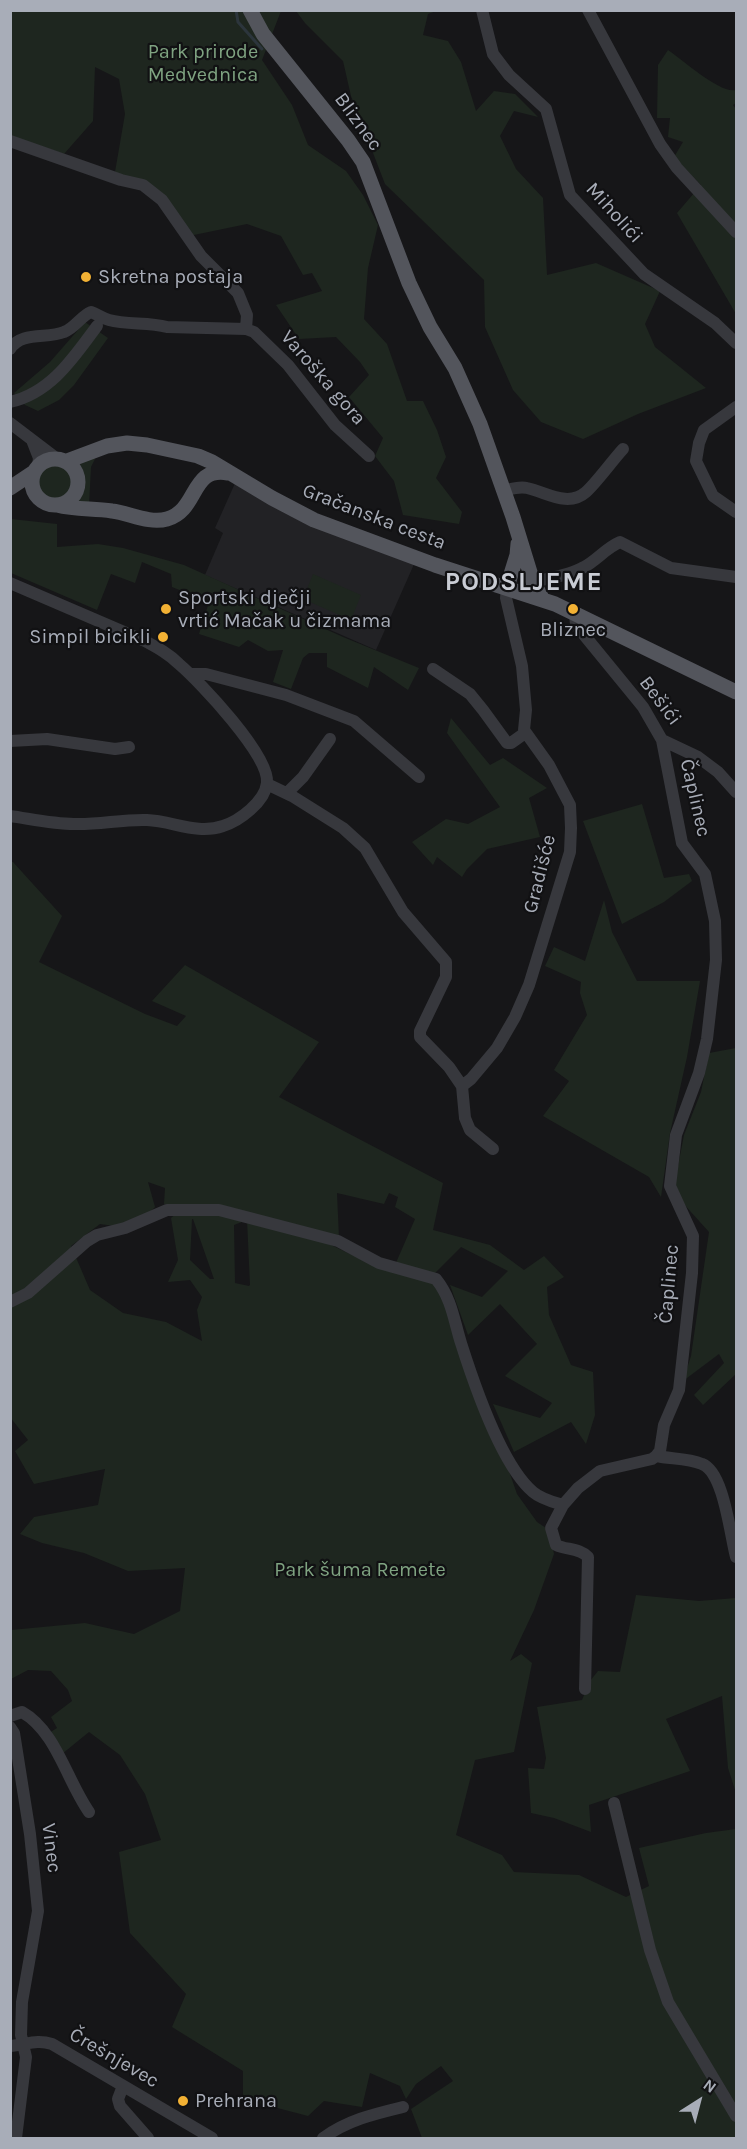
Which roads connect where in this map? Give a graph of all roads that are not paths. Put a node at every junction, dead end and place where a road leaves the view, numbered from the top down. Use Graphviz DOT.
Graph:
graph roads {
  1 [pos="250,10"];
  2 [pos="482,10"];
  3 [pos="588,10"];
  4 [pos="10,141"];
  5 [pos="736,232"];
  6 [pos="97,326"];
  7 [pos="246,329"];
  8 [pos="736,343"];
  9 [pos="10,349"];
  10 [pos="10,402"];
  11 [pos="736,407"];
  12 [pos="10,423"];
  13 [pos="29,437"];
  14 [pos="624,449"];
  15 [pos="198,456"];
  16 [pos="369,456"];
  17 [pos="62,460"];
  18 [pos="36,469"];
  19 [pos="231,473"];
  20 [pos="201,480"];
  21 [pos="10,489"];
  22 [pos="503,491"];
  23 [pos="37,496"];
  24 [pos="57,505"];
  25 [pos="736,512"];
  26 [pos="518,536"];
  27 [pos="736,577"];
  28 [pos="532,582"];
  29 [pos="10,583"];
  30 [pos="507,587"];
  31 [pos="543,600"];
  32 [pos="575,614"];
  33 [pos="432,669"];
  34 [pos="190,674"];
  35 [pos="736,692"];
  36 [pos="525,733"];
  37 [pos="330,739"];
  38 [pos="662,740"];
  39 [pos="10,741"];
  40 [pos="129,747"];
  41 [pos="419,777"];
  42 [pos="267,784"];
  43 [pos="736,792"];
  44 [pos="287,794"];
  45 [pos="10,816"];
  46 [pos="462,1086"];
  47 [pos="493,1149"];
  48 [pos="10,1302"];
  49 [pos="656,1456"];
  50 [pos="563,1505"];
  51 [pos="736,1557"];
  52 [pos="585,1689"];
  53 [pos="10,1716"];
  54 [pos="10,1727"];
  55 [pos="614,1803"];
  56 [pos="89,1812"];
  57 [pos="25,2045"];
  58 [pos="10,2046"];
  59 [pos="123,2085"];
  60 [pos="403,2108"];
  61 [pos="736,2116"];
  62 [pos="16,2139"];
  63 [pos="148,2139"];
  64 [pos="212,2139"];
  65 [pos="323,2139"];
  1 -- 22 [label="main road, Bliznec"];
  2 -- 8 [label="street, Miholići"];
  3 -- 5 [label="street"];
  4 -- 7 [label="street"];
  6 -- 10 [label="street"];
  7 -- 9 [label="street"];
  7 -- 16 [label="street, Varoška gora"];
  11 -- 25 [label="street"];
  12 -- 13 [label="street"];
  13 -- 17 [label="street"];
  13 -- 18 [label="street"];
  14 -- 22 [label="street"];
  15 -- 17 [label="main road, Gračanska cesta"];
  15 -- 19 [label="main road, Gračanska cesta"];
  15 -- 20 [label="main road"];
  17 -- 18 [label="main road"];
  17 -- 24 [label="main road"];
  18 -- 21 [label="main road"];
  18 -- 23 [label="main road"];
  19 -- 20 [label="main road"];
  19 -- 30 [label="main road, Gračanska cesta"];
  20 -- 24 [label="main road"];
  21 -- 23 [label="main road"];
  22 -- 26 [label="main road, Bliznec"];
  23 -- 24 [label="main road"];
  26 -- 28 [label="main road, Bliznec"];
  26 -- 30 [label="main road, Bliznec"];
  27 -- 28 [label="street"];
  28 -- 31 [label="main road, Bliznec"];
  29 -- 34 [label="street"];
  30 -- 31 [label="main road, Gračanska cesta"];
  30 -- 36 [label="street"];
  31 -- 32 [label="main road, Gračanska cesta"];
  32 -- 35 [label="main road, Gračanska cesta"];
  32 -- 38 [label="street, Bešići"];
  33 -- 36 [label="street"];
  34 -- 41 [label="street"];
  34 -- 42 [label="street"];
  36 -- 46 [label="street, Gradišće"];
  37 -- 44 [label="street"];
  38 -- 43 [label="street, Bešići"];
  38 -- 49 [label="street, Čaplinec"];
  39 -- 40 [label="street"];
  42 -- 44 [label="street"];
  42 -- 45 [label="street"];
  44 -- 46 [label="street"];
  46 -- 47 [label="street"];
  48 -- 50 [label="street"];
  49 -- 50 [label="street"];
  49 -- 51 [label="street"];
  50 -- 52 [label="street"];
  53 -- 56 [label="street"];
  54 -- 57 [label="street, Vinec"];
  55 -- 61 [label="street"];
  57 -- 58 [label="street"];
  57 -- 59 [label="street, Črešnjevec"];
  57 -- 62 [label="street, Vinec"];
  59 -- 63 [label="street"];
  59 -- 64 [label="street, Črešnjevec"];
  60 -- 65 [label="street"];
}
